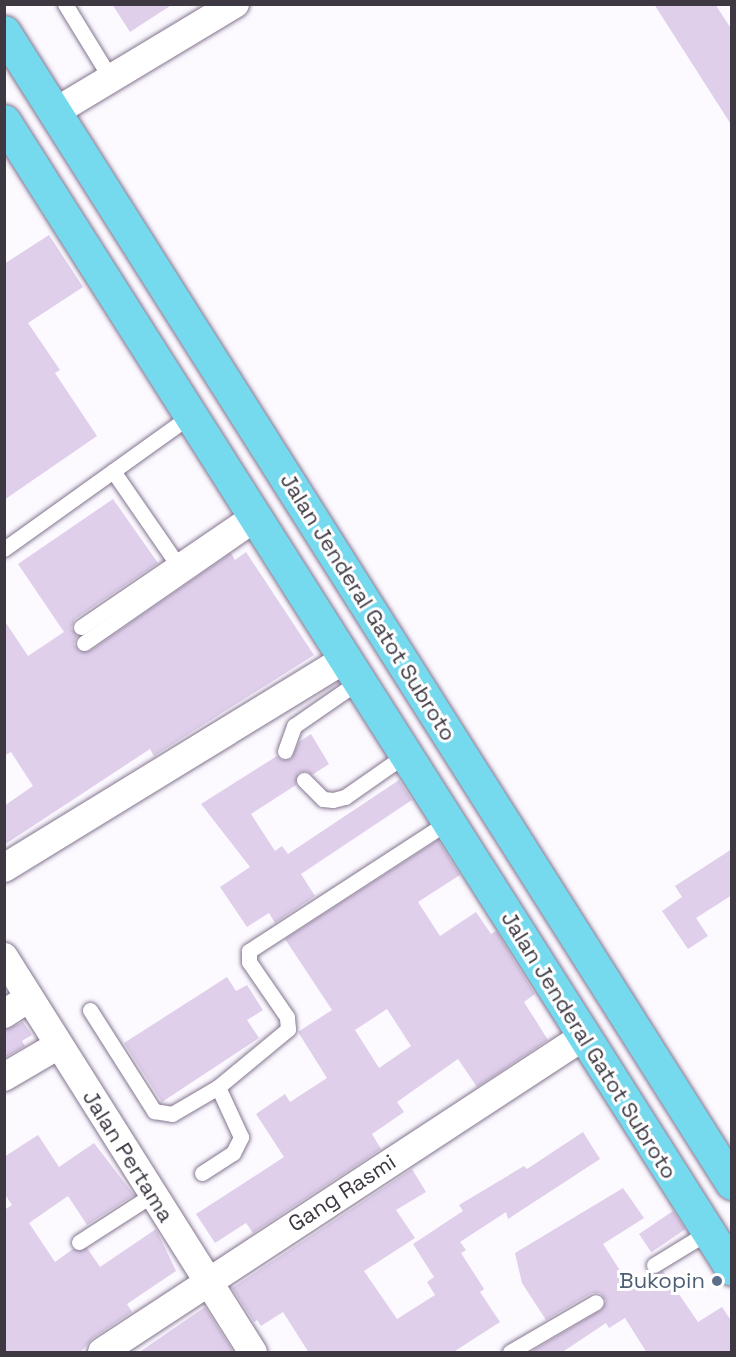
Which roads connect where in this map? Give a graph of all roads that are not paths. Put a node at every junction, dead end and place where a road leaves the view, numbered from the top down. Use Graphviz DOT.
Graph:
graph roads {
  1 [pos="65,4"];
  2 [pos="235,4"];
  3 [pos="7,40"];
  4 [pos="111,79"];
  5 [pos="55,112"];
  6 [pos="4,121"];
  7 [pos="14,155"];
  8 [pos="191,415"];
  9 [pos="113,471"];
  10 [pos="255,517"];
  11 [pos="4,549"];
  12 [pos="175,561"];
  13 [pos="352,670"];
  14 [pos="285,751"];
  15 [pos="405,755"];
  16 [pos="304,780"];
  17 [pos="448,822"];
  18 [pos="4,868"];
  19 [pos="4,957"];
  20 [pos="29,998"];
  21 [pos="90,1010"];
  22 [pos="4,1014"];
  23 [pos="584,1036"];
  24 [pos="57,1046"];
  25 [pos="4,1077"];
  26 [pos="218,1087"];
  27 [pos="202,1173"];
  28 [pos="732,1183"];
  29 [pos="152,1196"];
  30 [pos="708,1232"];
  31 [pos="79,1242"];
  32 [pos="654,1265"];
  33 [pos="732,1269"];
  34 [pos="207,1282"];
  35 [pos="596,1302"];
  36 [pos="102,1353"];
  37 [pos="254,1353"];
  38 [pos="510,1353"];
  1 -- 4 [label="lane"];
  2 -- 4 [label="street"];
  3 -- 5 [label="main road, Jalan Jenderal Gatot Subroto"];
  4 -- 5 [label="street"];
  5 -- 28 [label="main road, Jalan Jenderal Gatot Subroto"];
  6 -- 7 [label="main road, Jalan Jenderal Gatot Subroto"];
  7 -- 8 [label="main road, Jalan Jenderal Gatot Subroto"];
  8 -- 9 [label="lane"];
  8 -- 10 [label="main road, Jalan Jenderal Gatot Subroto"];
  9 -- 11 [label="lane"];
  9 -- 12 [label="lane"];
  10 -- 12 [label="lane"];
  10 -- 12 [label="lane"];
  10 -- 13 [label="main road, Jalan Jenderal Gatot Subroto"];
  13 -- 14 [label="lane"];
  13 -- 15 [label="main road, Jalan Jenderal Gatot Subroto"];
  13 -- 18 [label="street"];
  15 -- 16 [label="lane"];
  15 -- 17 [label="main road, Jalan Jenderal Gatot Subroto"];
  17 -- 23 [label="main road, Jalan Jenderal Gatot Subroto"];
  17 -- 26 [label="lane"];
  19 -- 20 [label="street, Jalan Pertama"];
  20 -- 22 [label="street"];
  20 -- 24 [label="street, Jalan Pertama"];
  21 -- 26 [label="lane"];
  23 -- 30 [label="main road, Jalan Jenderal Gatot Subroto"];
  23 -- 34 [label="street, Gang Rasmi"];
  24 -- 25 [label="street"];
  24 -- 29 [label="street, Jalan Pertama"];
  26 -- 27 [label="lane"];
  29 -- 31 [label="lane"];
  29 -- 34 [label="street, Jalan Pertama"];
  30 -- 32 [label="lane"];
  30 -- 33 [label="main road, Jalan Jenderal Gatot Subroto"];
  34 -- 36 [label="street, Gang Rasmi"];
  34 -- 37 [label="street, Jalan Pertama"];
  35 -- 38 [label="lane"];
}
